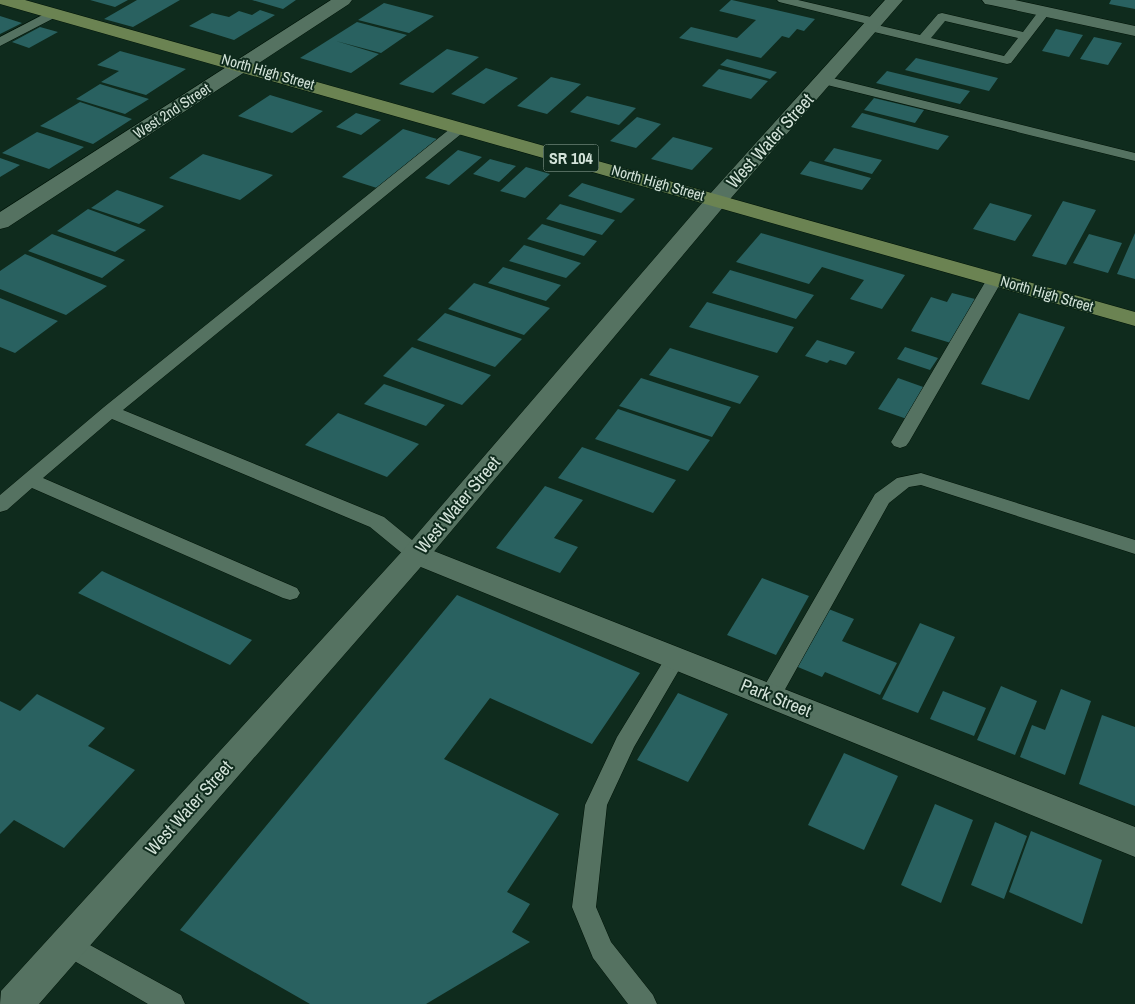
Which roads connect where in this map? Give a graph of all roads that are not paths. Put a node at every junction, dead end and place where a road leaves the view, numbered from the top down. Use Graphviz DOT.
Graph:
graph roads {
  1 [pos="6,0"];
  2 [pos="344,0"];
  3 [pos="783,0"];
  4 [pos="894,0"];
  5 [pos="991,0"];
  6 [pos="1044,11"];
  7 [pos="54,13"];
  8 [pos="872,24"];
  9 [pos="1135,31"];
  10 [pos="1025,36"];
  11 [pos="923,40"];
  12 [pos="0,42"];
  13 [pos="242,65"];
  14 [pos="824,80"];
  15 [pos="460,126"];
  16 [pos="1135,157"];
  17 [pos="717,200"];
  18 [pos="0,222"];
  19 [pos="995,279"];
  20 [pos="1135,319"];
  21 [pos="110,412"];
  22 [pos="900,442"];
  23 [pos="30,480"];
  24 [pos="0,505"];
  25 [pos="1135,547"];
  26 [pos="416,554"];
  27 [pos="290,593"];
  28 [pos="676,658"];
  29 [pos="770,696"];
  30 [pos="1135,842"];
  31 [pos="68,944"];
  32 [pos="14,1004"];
  33 [pos="172,1004"];
  34 [pos="644,1004"];
  1 -- 7 [label="main road, North High Street / SR 104"];
  2 -- 13 [label="street, West 2nd Street"];
  3 -- 8 [label="lane"];
  4 -- 8 [label="street, West Water Street"];
  5 -- 6 [label="street"];
  6 -- 9 [label="street"];
  6 -- 10 [label="lane"];
  7 -- 12 [label="lane"];
  7 -- 13 [label="main road, North High Street / SR 104"];
  8 -- 11 [label="lane"];
  8 -- 14 [label="street, West Water Street"];
  10 -- 11 [label="lane"];
  10 -- 11 [label="lane"];
  13 -- 15 [label="main road, North High Street / SR 104"];
  13 -- 18 [label="street, West 2nd Street"];
  14 -- 16 [label="lane"];
  14 -- 17 [label="street, West Water Street"];
  15 -- 17 [label="main road, North High Street / SR 104"];
  15 -- 21 [label="lane"];
  17 -- 19 [label="main road, North High Street / SR 104"];
  17 -- 26 [label="street, West Water Street"];
  19 -- 20 [label="main road, North High Street / SR 104"];
  19 -- 22 [label="lane"];
  21 -- 23 [label="lane"];
  21 -- 26 [label="lane"];
  23 -- 24 [label="lane"];
  23 -- 27 [label="lane"];
  25 -- 29 [label="lane"];
  26 -- 28 [label="street, Park Street"];
  26 -- 31 [label="street, West Water Street"];
  28 -- 29 [label="street, Park Street"];
  28 -- 34 [label="lane"];
  29 -- 30 [label="street, Park Street"];
  31 -- 32 [label="street, West Water Street"];
  31 -- 33 [label="lane"];
}
